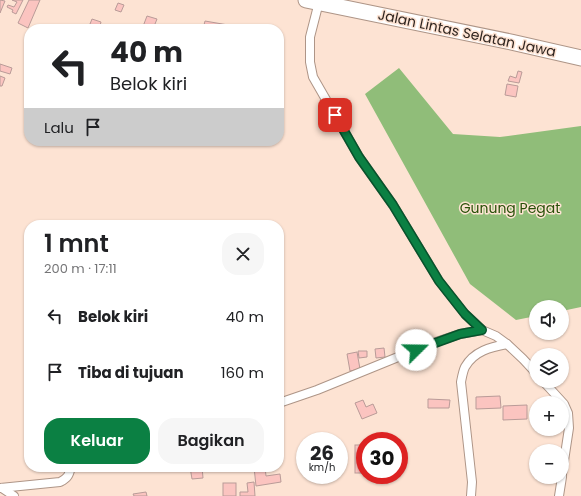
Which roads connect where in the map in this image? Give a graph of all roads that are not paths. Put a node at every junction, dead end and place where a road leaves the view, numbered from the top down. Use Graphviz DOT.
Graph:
graph roads {
  1 [pos="311,1"];
  2 [pos="581,58"];
  3 [pos="482,330"];
  4 [pos="507,344"];
  5 [pos="529,365"];
  6 [pos="549,388"];
  7 [pos="284,400"];
  8 [pos="567,444"];
  9 [pos="70,472"];
  10 [pos="561,484"];
  11 [pos="1,488"];
  12 [pos="14,496"];
  13 [pos="471,496"];
  14 [pos="559,496"];
  1 -- 2 [label="highway, Jalan Lintas Selatan Jawa"];
  1 -- 3 [label="street"];
  3 -- 4 [label="street"];
  3 -- 7 [label="street"];
  4 -- 5 [label="street"];
  4 -- 13 [label="street"];
  6 -- 8 [label="street"];
  9 -- 11 [label="street"];
  10 -- 14 [label="street"];
  11 -- 12 [label="street"];
}
